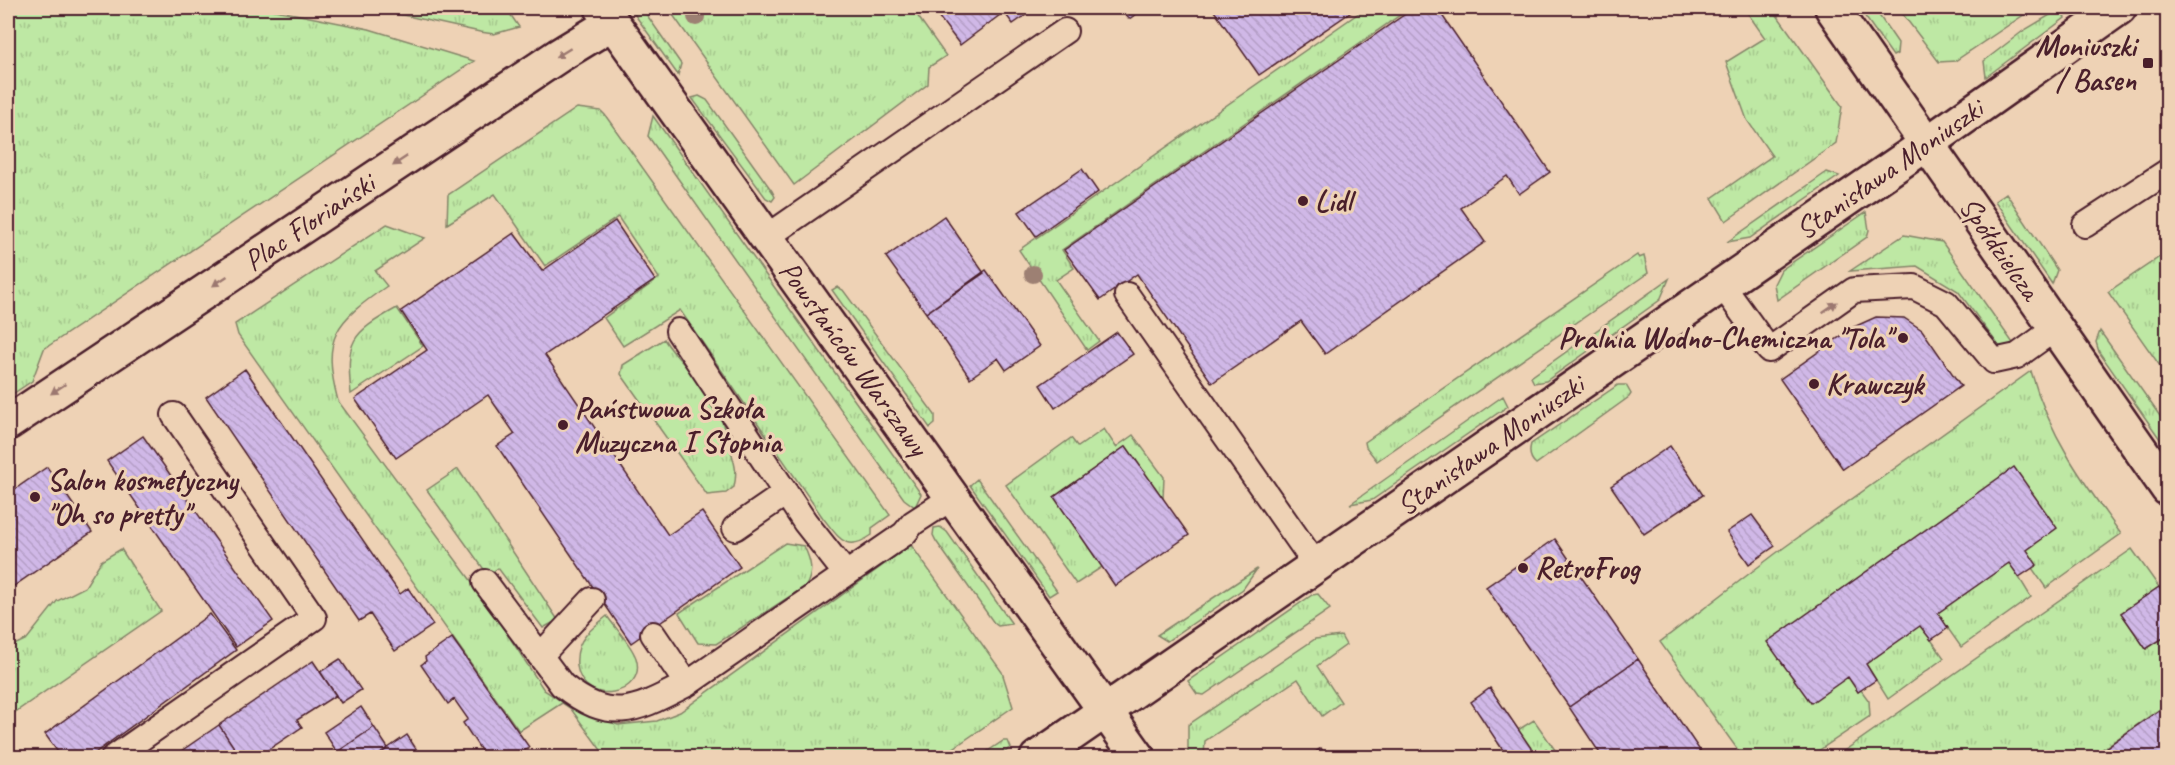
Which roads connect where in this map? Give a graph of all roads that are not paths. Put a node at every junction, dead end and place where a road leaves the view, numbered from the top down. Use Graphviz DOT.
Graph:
graph roads {
  1 [pos="1832,8"];
  2 [pos="2119,8"];
  3 [pos="607,15"];
  4 [pos="1065,32"];
  5 [pos="1928,143"];
  6 [pos="2168,171"];
  7 [pos="2085,225"];
  8 [pos="767,237"];
  9 [pos="1722,285"];
  10 [pos="1127,296"];
  11 [pos="2056,328"];
  12 [pos="678,330"];
  13 [pos="174,415"];
  14 [pos="8,423"];
  15 [pos="2168,489"];
  16 [pos="786,494"];
  17 [pos="953,497"];
  18 [pos="735,528"];
  19 [pos="1316,566"];
  20 [pos="846,574"];
  21 [pos="485,582"];
  22 [pos="591,600"];
  23 [pos="653,634"];
  24 [pos="540,656"];
  25 [pos="687,684"];
  26 [pos="1107,710"];
  27 [pos="113,758"];
  28 [pos="1037,758"];
  29 [pos="1139,758"];
  1 -- 5 [label="street, Spółdzielcza"];
  2 -- 5 [label="street, Stanisława Moniuszki"];
  3 -- 8 [label="street, Powstańców Warszawy"];
  3 -- 14 [label="street, Plac Floriański, one-way"];
  4 -- 8 [label="lane"];
  5 -- 9 [label="street, Stanisława Moniuszki"];
  5 -- 11 [label="street, Spółdzielcza"];
  6 -- 7 [label="lane"];
  8 -- 17 [label="street, Powstańców Warszawy"];
  9 -- 11 [label="lane, one-way"];
  9 -- 19 [label="street, Stanisława Moniuszki"];
  10 -- 19 [label="lane"];
  11 -- 15 [label="street, Spółdzielcza"];
  12 -- 16 [label="lane"];
  13 -- 27 [label="lane"];
  16 -- 18 [label="lane"];
  16 -- 20 [label="lane"];
  17 -- 20 [label="lane"];
  17 -- 26 [label="street, Powstańców Warszawy"];
  19 -- 26 [label="street, Stanisława Moniuszki"];
  20 -- 25 [label="lane"];
  21 -- 24 [label="lane"];
  22 -- 24 [label="lane"];
  23 -- 25 [label="lane"];
  24 -- 25 [label="lane"];
  26 -- 28 [label="street, Stanisława Moniuszki"];
  26 -- 29 [label="street, Powstańców Warszawy"];
}
